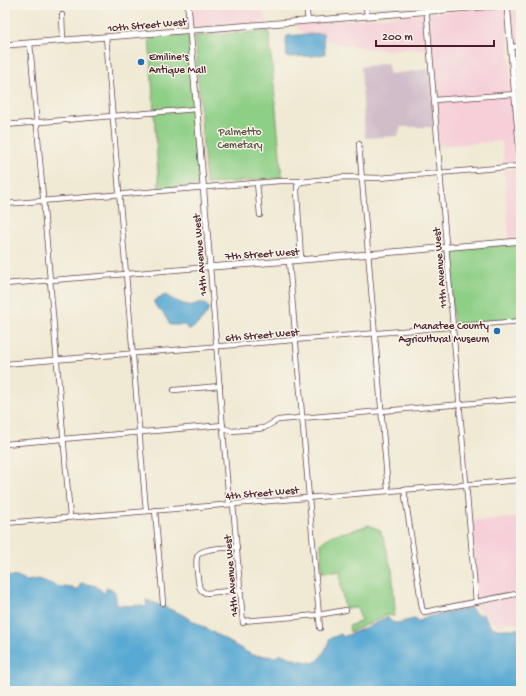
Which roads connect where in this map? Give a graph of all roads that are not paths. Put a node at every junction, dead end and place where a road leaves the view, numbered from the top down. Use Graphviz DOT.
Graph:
graph roads {
  1 [pos="188,5"];
  2 [pos="306,5"];
  3 [pos="366,5"];
  4 [pos="506,5"];
  5 [pos="426,8"];
  6 [pos="62,15"];
  7 [pos="367,16"];
  8 [pos="308,21"];
  9 [pos="190,30"];
  10 [pos="106,37"];
  11 [pos="63,40"];
  12 [pos="30,43"];
  13 [pos="5,45"];
  14 [pos="521,46"];
  15 [pos="511,47"];
  16 [pos="521,78"];
  17 [pos="514,79"];
  18 [pos="515,94"];
  19 [pos="434,100"];
  20 [pos="196,109"];
  21 [pos="113,116"];
  22 [pos="37,122"];
  23 [pos="5,124"];
  24 [pos="359,144"];
  25 [pos="521,165"];
  26 [pos="440,172"];
  27 [pos="362,178"];
  28 [pos="301,181"];
  29 [pos="257,183"];
  30 [pos="203,187"];
  31 [pos="120,194"];
  32 [pos="43,201"];
  33 [pos="5,204"];
  34 [pos="260,215"];
  35 [pos="521,241"];
  36 [pos="446,248"];
  37 [pos="368,254"];
  38 [pos="301,260"];
  39 [pos="289,261"];
  40 [pos="210,266"];
  41 [pos="126,274"];
  42 [pos="50,280"];
  43 [pos="5,284"];
  44 [pos="521,321"];
  45 [pos="453,327"];
  46 [pos="375,333"];
  47 [pos="296,340"];
  48 [pos="216,346"];
  49 [pos="133,353"];
  50 [pos="57,360"];
  51 [pos="5,364"];
  52 [pos="220,386"];
  53 [pos="174,390"];
  54 [pos="521,399"];
  55 [pos="459,405"];
  56 [pos="381,412"];
  57 [pos="302,418"];
  58 [pos="223,427"];
  59 [pos="139,432"];
  60 [pos="63,439"];
  61 [pos="5,444"];
  62 [pos="521,480"];
  63 [pos="466,484"];
  64 [pos="404,489"];
  65 [pos="388,491"];
  66 [pos="309,497"];
  67 [pos="231,504"];
  68 [pos="155,510"];
  69 [pos="146,511"];
  70 [pos="70,517"];
  71 [pos="5,523"];
  72 [pos="237,547"];
  73 [pos="241,590"];
  74 [pos="521,593"];
  75 [pos="476,602"];
  76 [pos="163,603"];
  77 [pos="346,610"];
  78 [pos="318,614"];
  79 [pos="320,628"];
  1 -- 9 [label="street, 14th Avenue West"];
  2 -- 8 [label="street"];
  3 -- 7 [label="street"];
  4 -- 5 [label="street, 10th Street West"];
  4 -- 15 [label="street"];
  5 -- 7 [label="street, 10th Street West"];
  5 -- 19 [label="street, 11th Avenue West"];
  6 -- 11 [label="street"];
  7 -- 8 [label="street, 10th Street West"];
  8 -- 9 [label="street, 10th Street West"];
  9 -- 10 [label="street, 10th Street West"];
  9 -- 20 [label="street, 14th Avenue West"];
  10 -- 11 [label="street, 10th Street West"];
  10 -- 21 [label="street"];
  11 -- 12 [label="street, 10th Street West"];
  12 -- 13 [label="street, 10th Street West"];
  12 -- 22 [label="street"];
  14 -- 15 [label="street"];
  15 -- 17 [label="street"];
  16 -- 17 [label="street"];
  17 -- 18 [label="street"];
  18 -- 19 [label="street"];
  18 -- 25 [label="street"];
  19 -- 26 [label="street, 11th Avenue West"];
  20 -- 21 [label="street"];
  20 -- 30 [label="street, 14th Avenue West"];
  21 -- 22 [label="street"];
  21 -- 31 [label="street"];
  22 -- 23 [label="street"];
  22 -- 32 [label="street"];
  24 -- 27 [label="street"];
  25 -- 26 [label="street"];
  26 -- 27 [label="street"];
  26 -- 36 [label="street, 11th Avenue West"];
  27 -- 28 [label="street"];
  27 -- 37 [label="street"];
  28 -- 29 [label="street"];
  28 -- 38 [label="street"];
  29 -- 30 [label="street"];
  29 -- 34 [label="street"];
  30 -- 31 [label="street"];
  30 -- 40 [label="street, 14th Avenue West"];
  31 -- 32 [label="street"];
  31 -- 41 [label="street"];
  32 -- 33 [label="street"];
  32 -- 42 [label="street"];
  35 -- 36 [label="street, 7th Street West"];
  36 -- 37 [label="street, 7th Street West"];
  36 -- 45 [label="street, 11th Avenue West"];
  37 -- 38 [label="street, 7th Street West"];
  37 -- 46 [label="street"];
  38 -- 39 [label="street, 7th Street West"];
  39 -- 40 [label="street, 7th Street West"];
  39 -- 47 [label="street"];
  40 -- 41 [label="street, 7th Street West"];
  40 -- 48 [label="street, 14th Avenue West"];
  41 -- 42 [label="street, 7th Street West"];
  41 -- 49 [label="street"];
  42 -- 43 [label="street, 7th Street West"];
  42 -- 50 [label="street"];
  44 -- 45 [label="street, 6th Street West"];
  45 -- 46 [label="street, 6th Street West"];
  45 -- 55 [label="street, 11th Avenue West"];
  46 -- 47 [label="street, 6th Street West"];
  46 -- 56 [label="street"];
  47 -- 48 [label="street, 6th Street West"];
  47 -- 57 [label="street"];
  48 -- 49 [label="street, 6th Street West"];
  48 -- 52 [label="street, 14th Avenue West"];
  49 -- 50 [label="street, 6th Street West"];
  49 -- 59 [label="street"];
  50 -- 51 [label="street, 6th Street West"];
  50 -- 60 [label="street"];
  52 -- 53 [label="street"];
  52 -- 58 [label="street, 14th Avenue West"];
  54 -- 55 [label="street"];
  55 -- 56 [label="street"];
  55 -- 63 [label="street, 11th Avenue West"];
  56 -- 57 [label="street"];
  56 -- 65 [label="street"];
  57 -- 58 [label="street"];
  57 -- 66 [label="street"];
  58 -- 59 [label="street"];
  58 -- 67 [label="street, 14th Avenue West"];
  59 -- 60 [label="street"];
  59 -- 69 [label="street"];
  60 -- 61 [label="street"];
  60 -- 70 [label="street"];
  62 -- 63 [label="street, 4th Street West"];
  63 -- 64 [label="street, 4th Street West"];
  63 -- 75 [label="street, 11th Avenue West"];
  64 -- 65 [label="street, 4th Street West"];
  64 -- 75 [label="street"];
  65 -- 66 [label="street, 4th Street West"];
  66 -- 67 [label="street, 4th Street West"];
  66 -- 78 [label="street"];
  67 -- 68 [label="street, 4th Street West"];
  67 -- 72 [label="street, 14th Avenue West"];
  68 -- 69 [label="street, 4th Street West"];
  68 -- 76 [label="street"];
  69 -- 70 [label="street, 4th Street West"];
  70 -- 71 [label="street, 4th Street West"];
  72 -- 73 [label="street, 14th Avenue West"];
  72 -- 73 [label="street"];
  73 -- 78 [label="street, 14th Avenue West"];
  74 -- 75 [label="street"];
  77 -- 78 [label="street"];
  78 -- 79 [label="street"];
}
